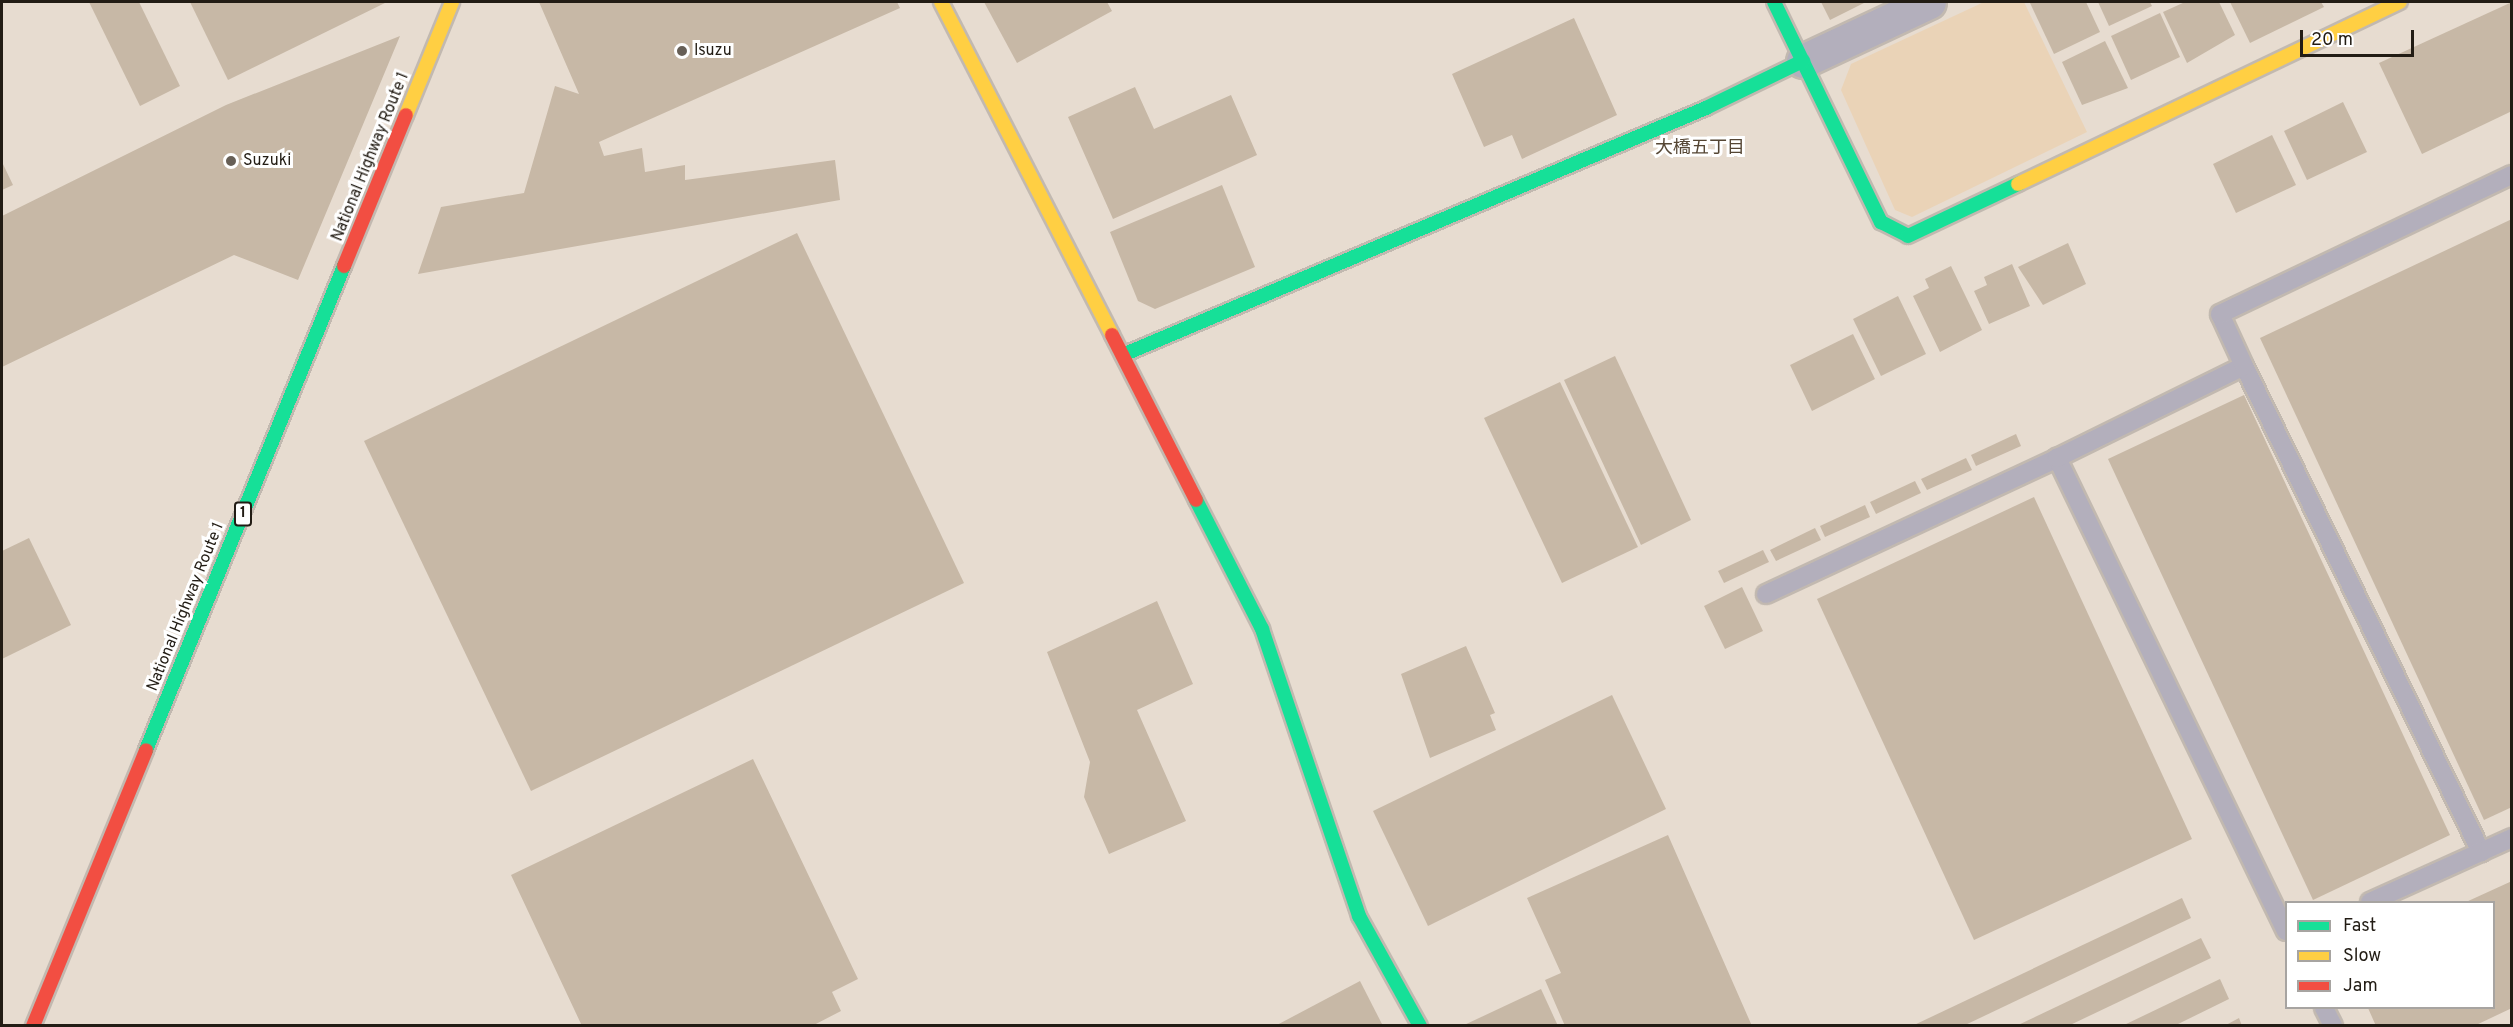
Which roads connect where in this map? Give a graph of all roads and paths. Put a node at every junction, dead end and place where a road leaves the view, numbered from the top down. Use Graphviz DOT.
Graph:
graph roads {
  1 [pos="452,2"];
  2 [pos="941,2"];
  3 [pos="1774,2"];
  4 [pos="1929,2"];
  5 [pos="2400,2"];
  6 [pos="1803,61"];
  7 [pos="2511,175"];
  8 [pos="1125,354"];
  9 [pos="2244,366"];
  10 [pos="2056,458"];
  11 [pos="1766,594"];
  12 [pos="2511,838"];
  13 [pos="2481,852"];
  14 [pos="2374,901"];
  15 [pos="2285,929"];
  16 [pos="2324,1009"];
  17 [pos="33,1026"];
  18 [pos="1420,1026"];
  19 [pos="2333,1026"];
  1 -- 17 [label="main road, National Highway Route 1 / 1"];
  2 -- 8 [label="main road"];
  3 -- 6 [label="main road"];
  4 -- 6 [label="street"];
  5 -- 6 [label="main road"];
  6 -- 8 [label="main road"];
  7 -- 9 [label="lane"];
  8 -- 18 [label="main road"];
  9 -- 10 [label="lane"];
  9 -- 13 [label="lane"];
  10 -- 11 [label="lane"];
  10 -- 15 [label="lane"];
  12 -- 13 [label="lane"];
  13 -- 14 [label="lane"];
  16 -- 19 [label="lane"];
}
